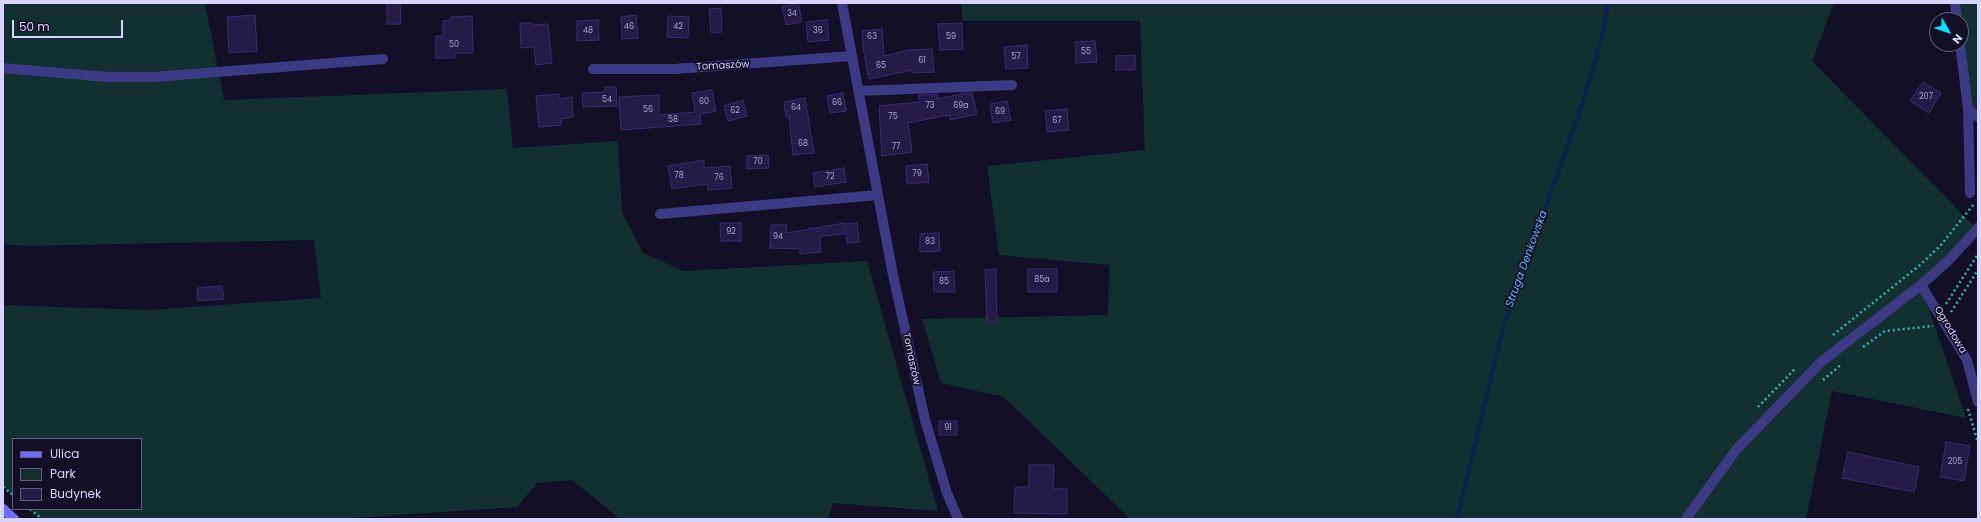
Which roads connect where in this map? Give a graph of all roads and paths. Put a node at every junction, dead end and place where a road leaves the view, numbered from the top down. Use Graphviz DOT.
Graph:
graph roads {
  1 [pos="842,3"];
  2 [pos="1961,52"];
  3 [pos="852,56"];
  4 [pos="383,59"];
  5 [pos="3,68"];
  6 [pos="594,69"];
  7 [pos="1012,85"];
  8 [pos="858,91"];
  9 [pos="1968,109"];
  10 [pos="1978,117"];
  11 [pos="1970,193"];
  12 [pos="878,195"];
  13 [pos="660,214"];
  14 [pos="1978,228"];
  15 [pos="1978,254"];
  16 [pos="1978,270"];
  17 [pos="1921,285"];
  18 [pos="1952,311"];
  19 [pos="1956,317"];
  20 [pos="1943,318"];
  21 [pos="1933,326"];
  22 [pos="1937,332"];
  23 [pos="1861,348"];
  24 [pos="1844,362"];
  25 [pos="1817,385"];
  26 [pos="1978,402"];
  27 [pos="1967,408"];
  28 [pos="1978,443"];
  29 [pos="3,488"];
  30 [pos="12,495"];
  31 [pos="3,509"];
  32 [pos="31,510"];
  33 [pos="14,519"];
  34 [pos="42,519"];
  35 [pos="958,519"];
  36 [pos="1686,519"];
  1 -- 3 [label="street, Tomaszów"];
  2 -- 9 [label="street"];
  3 -- 6 [label="street, Tomaszów"];
  3 -- 8 [label="street, Tomaszów"];
  4 -- 5 [label="street"];
  7 -- 8 [label="street"];
  8 -- 12 [label="street, Tomaszów"];
  9 -- 10 [label="street"];
  9 -- 11 [label="street"];
  12 -- 13 [label="street"];
  12 -- 35 [label="street, Tomaszów"];
  14 -- 17 [label="street"];
  15 -- 18 [label="path"];
  16 -- 18 [label="path"];
  17 -- 20 [label="street, Ogrodowa"];
  17 -- 36 [label="street"];
  18 -- 19 [label="path"];
  18 -- 20 [label="path"];
  20 -- 21 [label="path"];
  20 -- 26 [label="street, Ogrodowa"];
  21 -- 22 [label="path"];
  21 -- 23 [label="path"];
  24 -- 25 [label="path"];
  27 -- 28 [label="path"];
  29 -- 30 [label="path"];
  31 -- 33 [label="main road"];
  32 -- 34 [label="path"];
}
